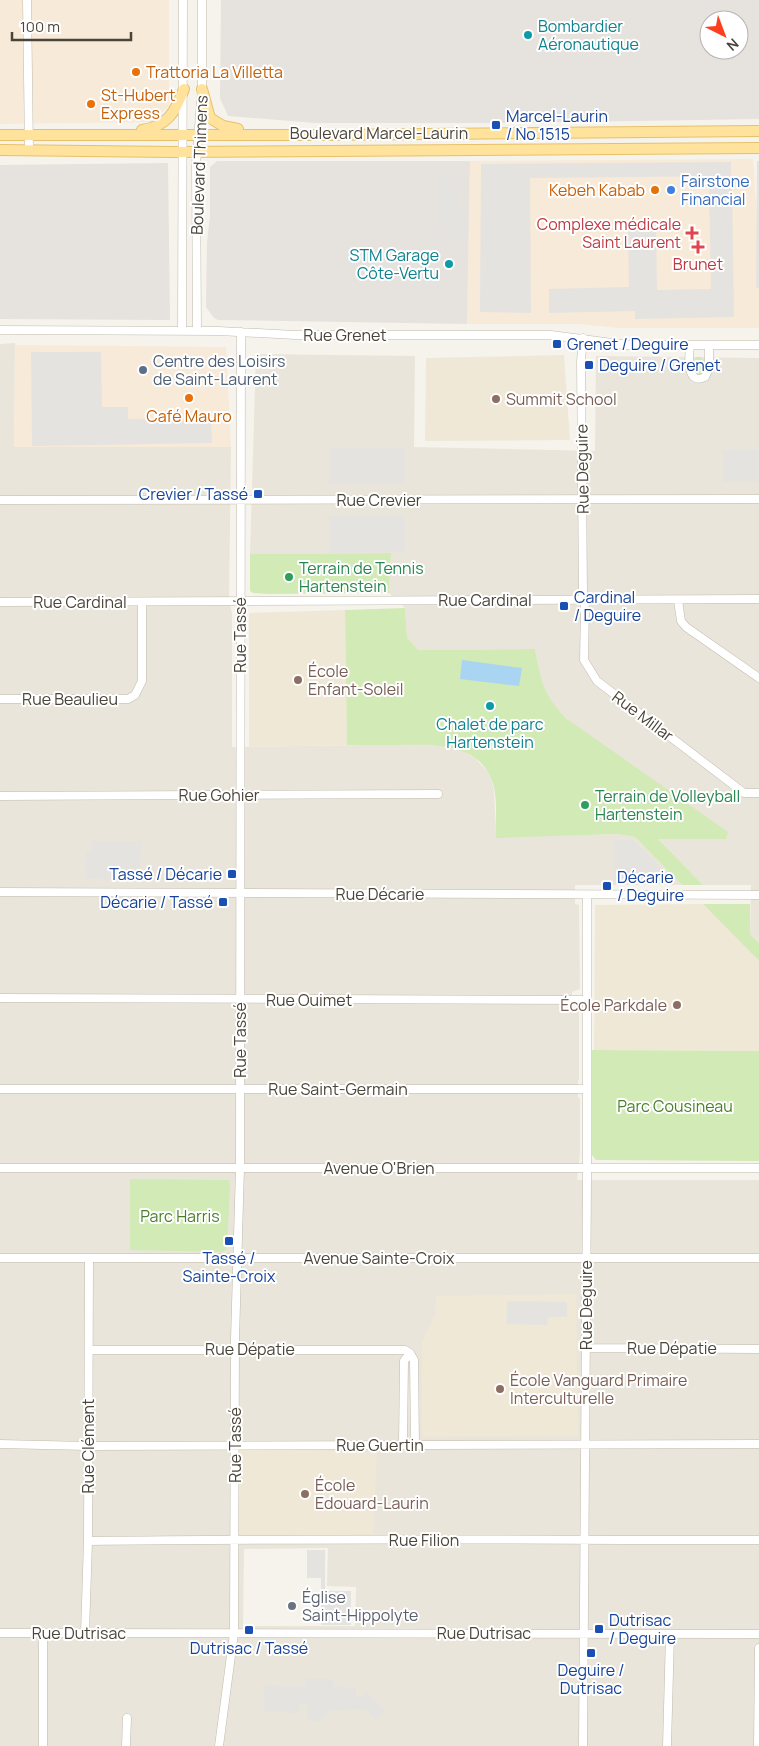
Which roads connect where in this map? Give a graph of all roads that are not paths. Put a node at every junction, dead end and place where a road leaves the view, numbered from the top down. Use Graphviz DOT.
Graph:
graph roads {
  1 [pos="27,0"];
  2 [pos="183,0"];
  3 [pos="202,0"];
  4 [pos="184,89"];
  5 [pos="202,89"];
  6 [pos="759,131"];
  7 [pos="476,133"];
  8 [pos="0,134"];
  9 [pos="28,134"];
  10 [pos="121,134"];
  11 [pos="198,134"];
  12 [pos="261,134"];
  13 [pos="184,135"];
  14 [pos="759,148"];
  15 [pos="0,150"];
  16 [pos="29,150"];
  17 [pos="475,150"];
  18 [pos="183,152"];
  19 [pos="197,152"];
  20 [pos="0,330"];
  21 [pos="182,331"];
  22 [pos="197,331"];
  23 [pos="241,332"];
  24 [pos="583,338"];
  25 [pos="690,344"];
  26 [pos="709,345"];
  27 [pos="759,345"];
  28 [pos="759,499"];
  29 [pos="0,500"];
  30 [pos="583,500"];
  31 [pos="240,501"];
  32 [pos="759,599"];
  33 [pos="584,600"];
  34 [pos="678,600"];
  35 [pos="0,602"];
  36 [pos="142,602"];
  37 [pos="240,602"];
  38 [pos="759,678"];
  39 [pos="0,699"];
  40 [pos="759,793"];
  41 [pos="438,794"];
  42 [pos="240,795"];
  43 [pos="0,796"];
  44 [pos="0,892"];
  45 [pos="240,894"];
  46 [pos="587,895"];
  47 [pos="759,895"];
  48 [pos="0,998"];
  49 [pos="240,1000"];
  50 [pos="587,1000"];
  51 [pos="0,1089"];
  52 [pos="240,1089"];
  53 [pos="586,1089"];
  54 [pos="0,1168"];
  55 [pos="240,1168"];
  56 [pos="587,1168"];
  57 [pos="759,1168"];
  58 [pos="0,1258"];
  59 [pos="89,1258"];
  60 [pos="236,1258"];
  61 [pos="586,1258"];
  62 [pos="759,1258"];
  63 [pos="586,1348"];
  64 [pos="759,1349"];
  65 [pos="89,1350"];
  66 [pos="235,1350"];
  67 [pos="410,1353"];
  68 [pos="404,1400"];
  69 [pos="414,1400"];
  70 [pos="403,1444"];
  71 [pos="759,1444"];
  72 [pos="0,1445"];
  73 [pos="415,1445"];
  74 [pos="88,1446"];
  75 [pos="234,1446"];
  76 [pos="585,1446"];
  77 [pos="235,1539"];
  78 [pos="585,1540"];
  79 [pos="759,1540"];
  80 [pos="88,1541"];
  81 [pos="43,1633"];
  82 [pos="85,1633"];
  83 [pos="234,1633"];
  84 [pos="583,1633"];
  85 [pos="0,1634"];
  86 [pos="670,1634"];
  87 [pos="759,1634"];
  88 [pos="759,1648"];
  89 [pos="127,1718"];
  90 [pos="44,1746"];
  91 [pos="126,1746"];
  92 [pos="219,1746"];
  93 [pos="583,1746"];
  94 [pos="667,1746"];
  95 [pos="758,1746"];
  1 -- 9 [label="street"];
  2 -- 4 [label="street, Boulevard Thimens"];
  3 -- 5 [label="street, Boulevard Thimens"];
  4 -- 10 [label="main road"];
  4 -- 13 [label="street, Boulevard Thimens"];
  5 -- 11 [label="street, Boulevard Thimens"];
  5 -- 12 [label="main road"];
  6 -- 7 [label="main road, Boulevard Marcel-Laurin"];
  7 -- 12 [label="main road, Boulevard Marcel-Laurin"];
  7 -- 17 [label="main road"];
  8 -- 9 [label="main road, Boulevard Marcel-Laurin"];
  9 -- 10 [label="main road, Boulevard Marcel-Laurin"];
  9 -- 16 [label="street"];
  10 -- 13 [label="main road, Boulevard Marcel-Laurin"];
  11 -- 12 [label="main road, Boulevard Marcel-Laurin"];
  11 -- 13 [label="main road, Boulevard Marcel-Laurin"];
  11 -- 19 [label="street, Boulevard Thimens"];
  13 -- 18 [label="street, Boulevard Thimens"];
  14 -- 17 [label="main road, Boulevard Marcel-Laurin"];
  15 -- 16 [label="main road, Boulevard Marcel-Laurin"];
  16 -- 18 [label="main road, Boulevard Marcel-Laurin"];
  17 -- 19 [label="main road, Boulevard Marcel-Laurin"];
  18 -- 19 [label="main road, Boulevard Marcel-Laurin"];
  18 -- 21 [label="street, Boulevard Thimens"];
  19 -- 22 [label="street, Boulevard Thimens"];
  20 -- 21 [label="street, Rue Grenet"];
  21 -- 22 [label="street, Rue Grenet"];
  22 -- 23 [label="street, Rue Grenet"];
  23 -- 24 [label="street, Rue Grenet"];
  23 -- 31 [label="street, Rue Tassé"];
  24 -- 25 [label="street, Rue Grenet"];
  24 -- 30 [label="street, Rue Deguire"];
  25 -- 26 [label="street, Rue Grenet"];
  25 -- 26 [label="street"];
  26 -- 27 [label="street, Rue Grenet"];
  28 -- 30 [label="street, Rue Crevier"];
  29 -- 31 [label="street, Rue Crevier"];
  30 -- 31 [label="street, Rue Crevier"];
  30 -- 33 [label="street, Rue Deguire"];
  31 -- 37 [label="street, Rue Tassé"];
  32 -- 34 [label="street, Rue Cardinal"];
  33 -- 34 [label="street, Rue Cardinal"];
  33 -- 37 [label="street, Rue Cardinal"];
  33 -- 40 [label="street, Rue Millar"];
  34 -- 38 [label="street"];
  35 -- 36 [label="street, Rue Cardinal"];
  36 -- 37 [label="street, Rue Cardinal"];
  36 -- 39 [label="street, Rue Beaulieu"];
  37 -- 42 [label="street, Rue Tassé"];
  41 -- 42 [label="street, Rue Gohier"];
  42 -- 43 [label="street, Rue Gohier"];
  42 -- 45 [label="street, Rue Tassé"];
  44 -- 45 [label="street, Rue Décarie"];
  45 -- 46 [label="street, Rue Décarie"];
  45 -- 49 [label="street, Rue Tassé"];
  46 -- 47 [label="street, Rue Décarie"];
  46 -- 50 [label="street, Rue Deguire"];
  48 -- 49 [label="street, Rue Ouimet"];
  49 -- 50 [label="street, Rue Ouimet"];
  49 -- 52 [label="street, Rue Tassé"];
  50 -- 53 [label="street, Rue Deguire"];
  51 -- 52 [label="street, Rue Saint-Germain"];
  52 -- 53 [label="street, Rue Saint-Germain"];
  52 -- 55 [label="street, Rue Tassé"];
  53 -- 56 [label="street, Rue Deguire"];
  54 -- 55 [label="street, Avenue O'Brien"];
  55 -- 56 [label="street, Avenue O'Brien"];
  55 -- 60 [label="street, Rue Tassé"];
  56 -- 57 [label="street, Avenue O'Brien"];
  56 -- 61 [label="street, Rue Deguire"];
  58 -- 59 [label="street, Avenue Sainte-Croix"];
  59 -- 60 [label="street, Avenue Sainte-Croix"];
  59 -- 65 [label="street, Rue Clément"];
  60 -- 61 [label="street, Avenue Sainte-Croix"];
  60 -- 66 [label="street, Rue Tassé"];
  61 -- 62 [label="street, Avenue Sainte-Croix"];
  61 -- 63 [label="street, Rue Deguire"];
  63 -- 64 [label="street, Rue Dépatie"];
  63 -- 76 [label="street, Rue Deguire"];
  65 -- 66 [label="street, Rue Dépatie"];
  65 -- 74 [label="street, Rue Clément"];
  66 -- 67 [label="street, Rue Dépatie"];
  66 -- 75 [label="street, Rue Tassé"];
  67 -- 68 [label="street"];
  67 -- 69 [label="street"];
  68 -- 69 [label="street"];
  68 -- 70 [label="street"];
  69 -- 73 [label="street"];
  70 -- 73 [label="street, Rue Guertin"];
  70 -- 75 [label="street, Rue Guertin"];
  71 -- 76 [label="street, Rue Guertin"];
  72 -- 74 [label="street, Rue Guertin"];
  73 -- 76 [label="street, Rue Guertin"];
  74 -- 75 [label="street, Rue Guertin"];
  74 -- 80 [label="street, Rue Clément"];
  75 -- 77 [label="street, Rue Tassé"];
  76 -- 78 [label="street, Rue Deguire"];
  77 -- 78 [label="street, Rue Filion"];
  77 -- 80 [label="street, Rue Filion"];
  77 -- 83 [label="street, Rue Tassé"];
  78 -- 79 [label="street, Rue Filion"];
  78 -- 84 [label="street, Rue Deguire"];
  80 -- 82 [label="street, Rue Clément"];
  81 -- 82 [label="street, Rue Dutrisac"];
  81 -- 85 [label="street, Rue Dutrisac"];
  81 -- 90 [label="street"];
  82 -- 83 [label="street, Rue Dutrisac"];
  83 -- 84 [label="street, Rue Dutrisac"];
  83 -- 92 [label="street, Rue Tassé"];
  84 -- 86 [label="street, Rue Dutrisac"];
  84 -- 93 [label="street, Rue Deguire"];
  86 -- 87 [label="street, Rue Dutrisac"];
  86 -- 94 [label="street"];
  88 -- 95 [label="street"];
  89 -- 91 [label="street"];
}
